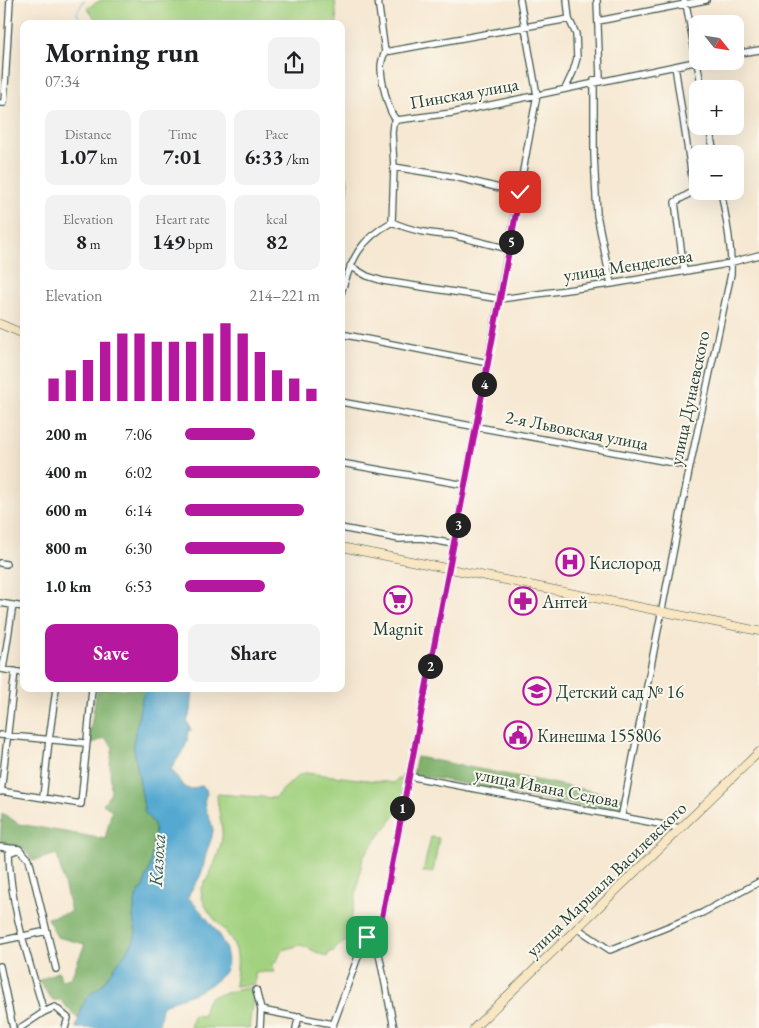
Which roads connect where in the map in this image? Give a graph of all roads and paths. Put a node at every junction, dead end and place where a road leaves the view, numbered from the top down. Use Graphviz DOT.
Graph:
graph roads {
  1 [pos="10,0"];
  2 [pos="378,0"];
  3 [pos="520,0"];
  4 [pos="567,0"];
  5 [pos="597,0"];
  6 [pos="706,0"];
  7 [pos="685,2"];
  8 [pos="569,19"];
  9 [pos="689,20"];
  10 [pos="598,21"];
  11 [pos="524,26"];
  12 [pos="759,50"];
  13 [pos="385,52"];
  14 [pos="744,52"];
  15 [pos="689,64"];
  16 [pos="675,66"];
  17 [pos="574,82"];
  18 [pos="594,83"];
  19 [pos="565,89"];
  20 [pos="537,95"];
  21 [pos="2,103"];
  22 [pos="397,120"];
  23 [pos="394,167"];
  24 [pos="520,192"];
  25 [pos="722,200"];
  26 [pos="392,222"];
  27 [pos="509,249"];
  28 [pos="759,255"];
  29 [pos="731,261"];
  30 [pos="350,266"];
  31 [pos="684,271"];
  32 [pos="345,281"];
  33 [pos="611,284"];
  34 [pos="500,299"];
  35 [pos="0,324"];
  36 [pos="20,332"];
  37 [pos="345,335"];
  38 [pos="488,362"];
  39 [pos="345,403"];
  40 [pos="476,426"];
  41 [pos="345,463"];
  42 [pos="690,466"];
  43 [pos="465,485"];
  44 [pos="345,529"];
  45 [pos="454,544"];
  46 [pos="345,548"];
  47 [pos="449,570"];
  48 [pos="0,603"];
  49 [pos="13,605"];
  50 [pos="20,606"];
  51 [pos="661,611"];
  52 [pos="759,632"];
  53 [pos="2,669"];
  54 [pos="15,671"];
  55 [pos="20,672"];
  56 [pos="56,692"];
  57 [pos="92,692"];
  58 [pos="3,736"];
  59 [pos="49,740"];
  60 [pos="85,743"];
  61 [pos="759,752"];
  62 [pos="408,776"];
  63 [pos="0,792"];
  64 [pos="44,798"];
  65 [pos="622,814"];
  66 [pos="680,828"];
  67 [pos="0,847"];
  68 [pos="19,849"];
  69 [pos="759,882"];
  70 [pos="577,928"];
  71 [pos="48,932"];
  72 [pos="23,937"];
  73 [pos="378,938"];
  74 [pos="0,941"];
  75 [pos="0,966"];
  76 [pos="56,969"];
  77 [pos="256,990"];
  78 [pos="261,1010"];
  79 [pos="44,1012"];
  80 [pos="299,1016"];
  81 [pos="332,1026"];
  82 [pos="13,1028"];
  83 [pos="20,1028"];
  84 [pos="65,1028"];
  85 [pos="260,1028"];
  86 [pos="296,1028"];
  87 [pos="394,1028"];
  88 [pos="474,1028"];
  1 -- 21 [label="street"];
  2 -- 13 [label="street"];
  3 -- 11 [label="street"];
  4 -- 8 [label="street"];
  5 -- 10 [label="street"];
  6 -- 7 [label="street"];
  7 -- 9 [label="street"];
  7 -- 10 [label="street"];
  8 -- 11 [label="street"];
  8 -- 19 [label="street"];
  10 -- 17 [label="street"];
  11 -- 13 [label="street"];
  11 -- 20 [label="street"];
  12 -- 14 [label="street"];
  13 -- 22 [label="street"];
  15 -- 16 [label="street, Пинская улица"];
  16 -- 18 [label="street, Пинская улица"];
  16 -- 31 [label="street"];
  18 -- 19 [label="street, Пинская улица"];
  18 -- 33 [label="street"];
  19 -- 20 [label="street, Пинская улица"];
  20 -- 22 [label="street, Пинская улица"];
  20 -- 24 [label="street"];
  22 -- 23 [label="street"];
  23 -- 24 [label="street"];
  23 -- 26 [label="street"];
  24 -- 27 [label="street"];
  25 -- 29 [label="street, улица Дунаевского"];
  26 -- 27 [label="street"];
  26 -- 30 [label="street"];
  27 -- 34 [label="street"];
  28 -- 29 [label="street, улица Менделеева"];
  29 -- 31 [label="street, улица Менделеева"];
  29 -- 42 [label="street, улица Дунаевского"];
  30 -- 32 [label="street"];
  30 -- 34 [label="street, улица Менделеева"];
  31 -- 33 [label="street, улица Менделеева"];
  33 -- 34 [label="street, улица Менделеева"];
  34 -- 38 [label="street"];
  35 -- 36 [label="main road"];
  37 -- 38 [label="street"];
  38 -- 40 [label="street"];
  39 -- 40 [label="street, 2-я Львовская улица"];
  40 -- 42 [label="street, 2-я Львовская улица"];
  40 -- 43 [label="street"];
  41 -- 43 [label="street"];
  42 -- 51 [label="street, улица Дунаевского"];
  43 -- 45 [label="street"];
  44 -- 45 [label="street"];
  45 -- 47 [label="street"];
  46 -- 47 [label="main road"];
  47 -- 51 [label="main road"];
  47 -- 62 [label="street"];
  48 -- 49 [label="street"];
  49 -- 50 [label="street"];
  49 -- 53 [label="street"];
  51 -- 52 [label="main road"];
  51 -- 65 [label="street, улица Дунаевского"];
  53 -- 54 [label="street"];
  54 -- 55 [label="street"];
  54 -- 58 [label="street"];
  56 -- 59 [label="street"];
  57 -- 60 [label="street"];
  58 -- 59 [label="street"];
  58 -- 63 [label="street"];
  59 -- 60 [label="street"];
  59 -- 64 [label="street"];
  60 -- 64 [label="street"];
  61 -- 66 [label="main road, улица Маршала Василевского"];
  62 -- 66 [label="street, улица Ивана Седова"];
  62 -- 73 [label="street"];
  63 -- 64 [label="street"];
  66 -- 70 [label="main road, улица Маршала Василевского"];
  67 -- 68 [label="street"];
  68 -- 71 [label="street"];
  68 -- 72 [label="street"];
  69 -- 70 [label="street"];
  70 -- 88 [label="main road, улица Маршала Василевского"];
  71 -- 72 [label="street"];
  71 -- 76 [label="street"];
  72 -- 74 [label="street"];
  72 -- 79 [label="street"];
  73 -- 81 [label="street"];
  73 -- 87 [label="street"];
  75 -- 82 [label="street"];
  77 -- 78 [label="street"];
  78 -- 80 [label="street"];
  78 -- 85 [label="street"];
  79 -- 83 [label="street"];
  79 -- 84 [label="street"];
  80 -- 81 [label="street"];
  80 -- 86 [label="street"];
}
